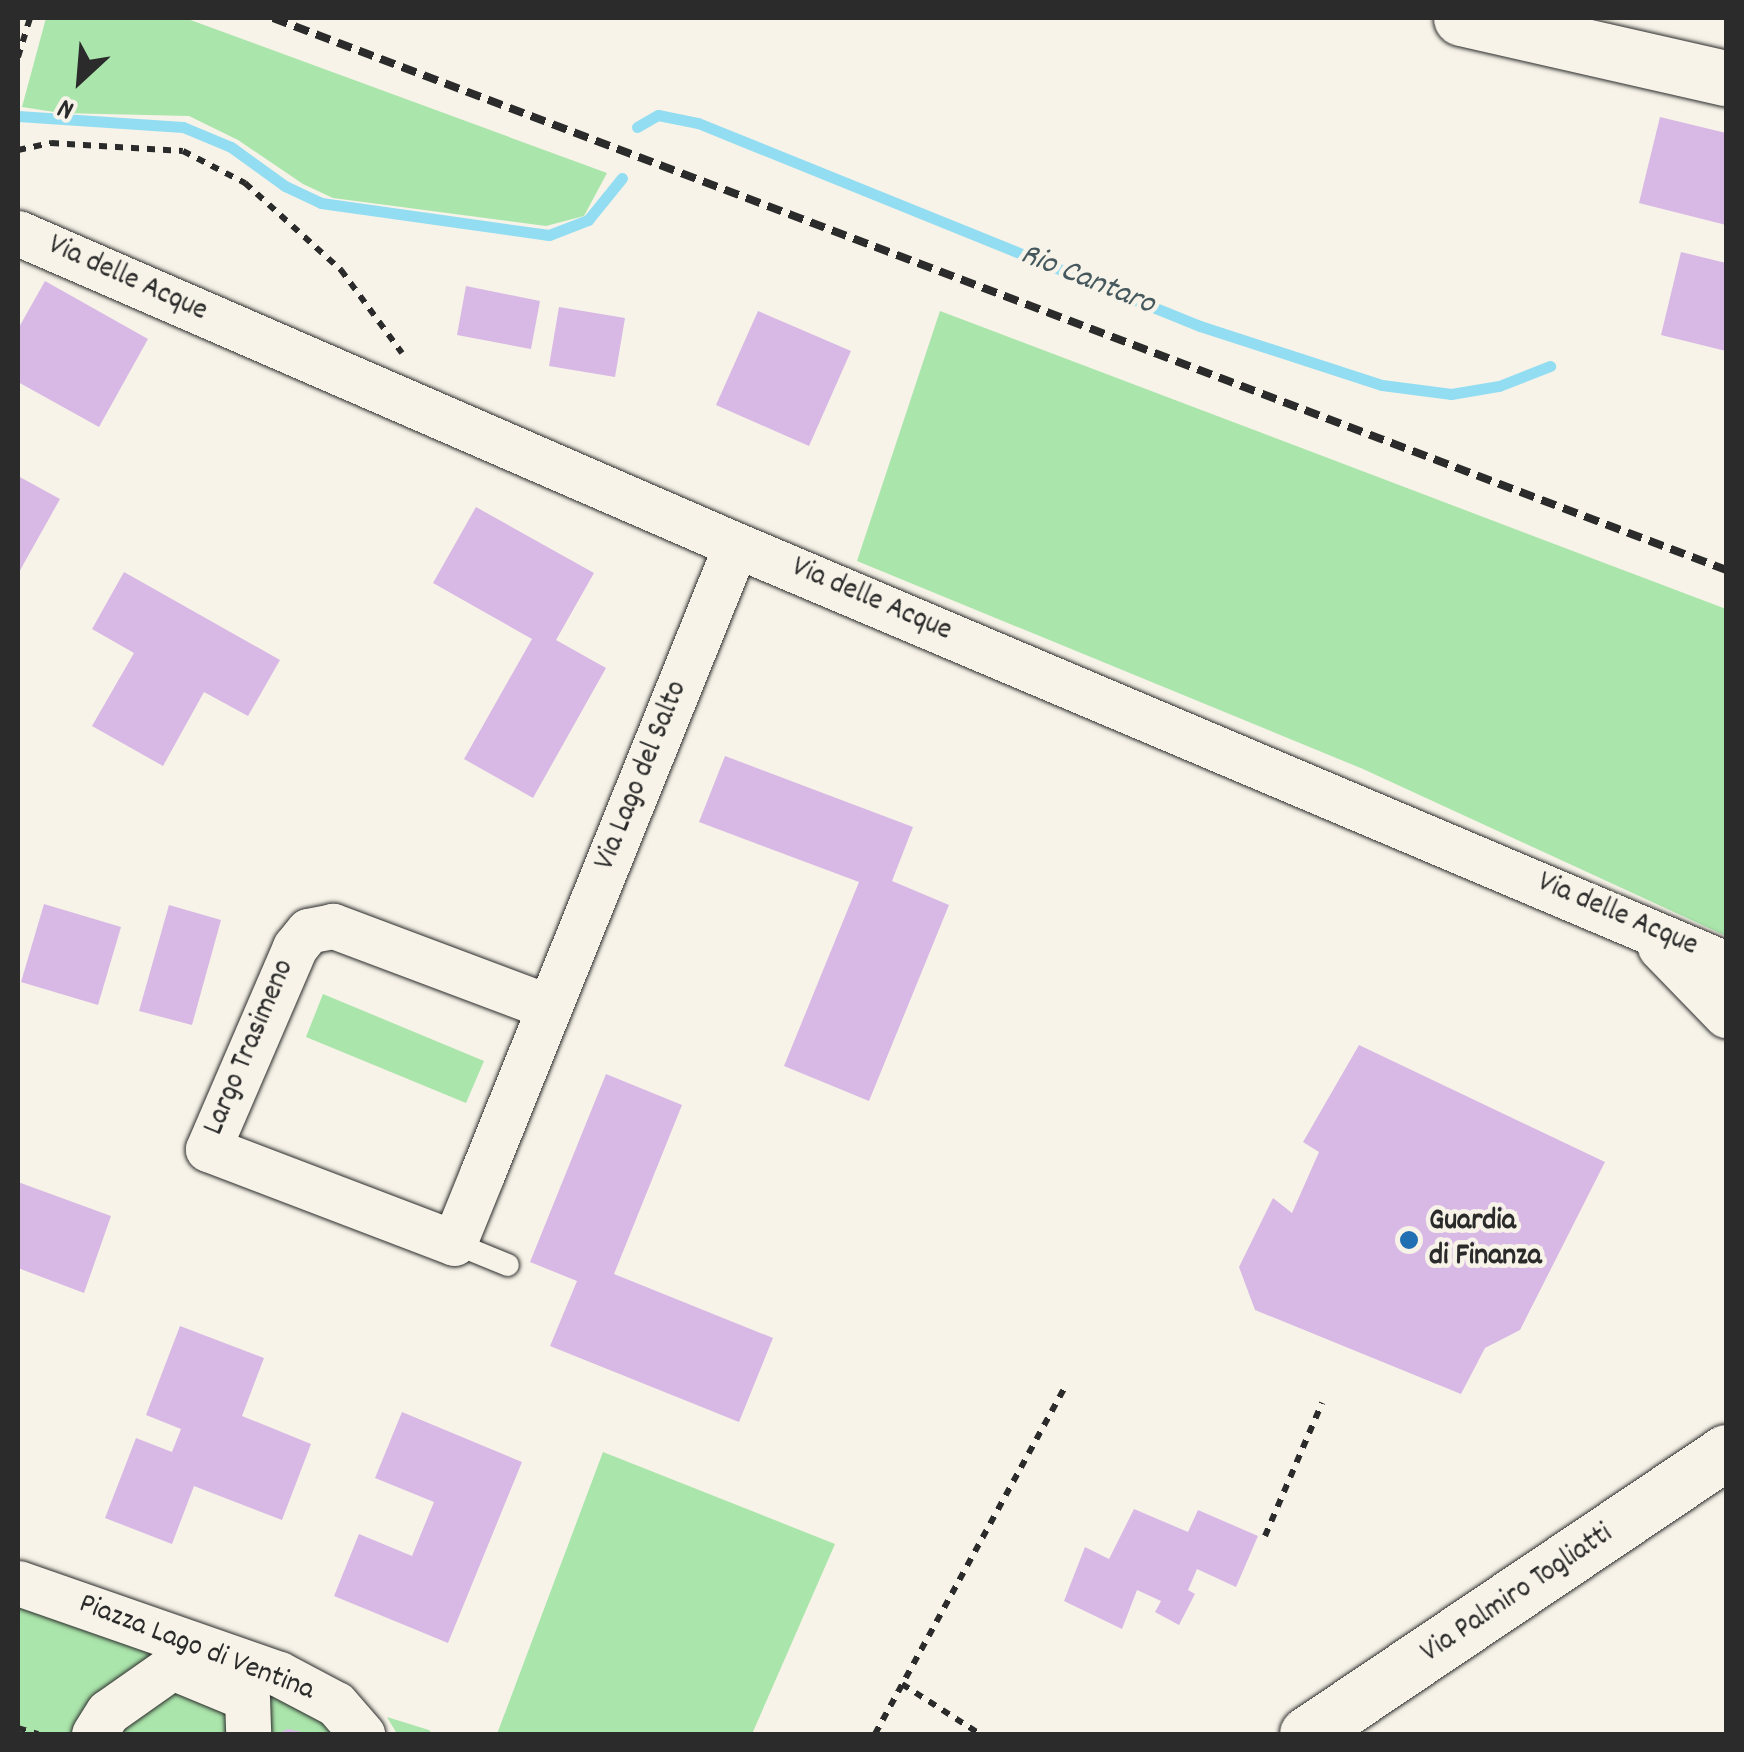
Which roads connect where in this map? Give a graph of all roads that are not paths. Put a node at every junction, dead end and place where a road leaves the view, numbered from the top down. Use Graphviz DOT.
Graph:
graph roads {
  1 [pos="1461,18"];
  2 [pos="1563,29"];
  3 [pos="1726,78"];
  4 [pos="21,242"];
  5 [pos="736,545"];
  6 [pos="1633,922"];
  7 [pos="1726,964"];
  8 [pos="550,1006"];
  9 [pos="1726,1015"];
  10 [pos="454,1243"];
  11 [pos="508,1265"];
  12 [pos="1726,1452"];
  13 [pos="18,1583"];
  14 [pos="94,1734"];
  15 [pos="248,1734"];
  16 [pos="362,1734"];
  17 [pos="1307,1734"];
  1 -- 2 [label="street"];
  2 -- 3 [label="street"];
  4 -- 5 [label="street, Via delle Acque"];
  5 -- 6 [label="street, Via delle Acque"];
  5 -- 8 [label="street, Via Lago del Salto"];
  6 -- 7 [label="street, Via delle Acque"];
  6 -- 9 [label="street"];
  8 -- 10 [label="street"];
  8 -- 10 [label="street, Largo Trasimeno"];
  10 -- 11 [label="lane"];
  12 -- 17 [label="street, Via Palmiro Togliatti"];
  13 -- 16 [label="street, Piazza Lago di Ventina"];
  14 -- 15 [label="street"];
}
